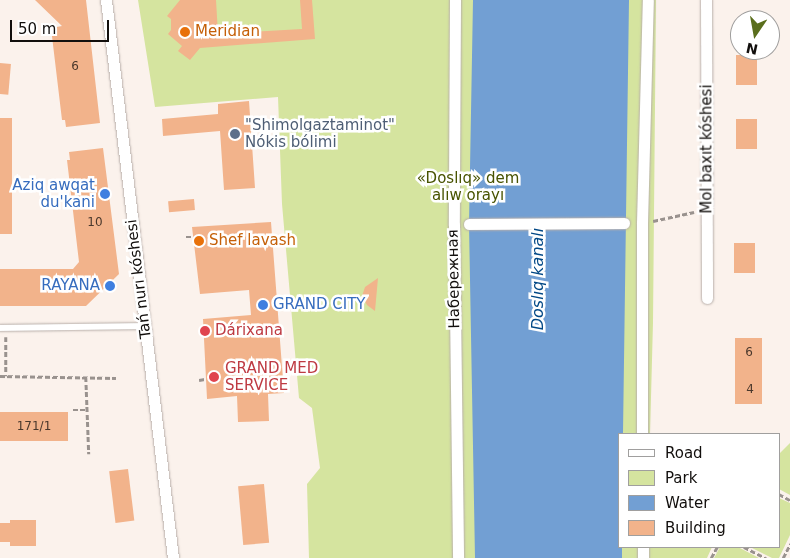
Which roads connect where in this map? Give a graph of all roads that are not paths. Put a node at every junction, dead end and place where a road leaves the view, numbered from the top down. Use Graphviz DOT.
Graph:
graph roads {
  1 [pos="106,0"];
  2 [pos="455,0"];
  3 [pos="648,0"];
  4 [pos="706,0"];
  5 [pos="624,223"];
  6 [pos="469,224"];
  7 [pos="707,298"];
  8 [pos="144,326"];
  9 [pos="3,328"];
  10 [pos="642,433"];
  11 [pos="173,558"];
  12 [pos="458,558"];
  1 -- 8 [label="street, Tań nurı kóshesi"];
  2 -- 12 [label="street, Набережная"];
  3 -- 10 [label="street"];
  4 -- 7 [label="street, Mol baxıt kóshesi"];
  5 -- 6 [label="street"];
  8 -- 9 [label="lane"];
  8 -- 11 [label="street, Tań nurı kóshesi"];
}
